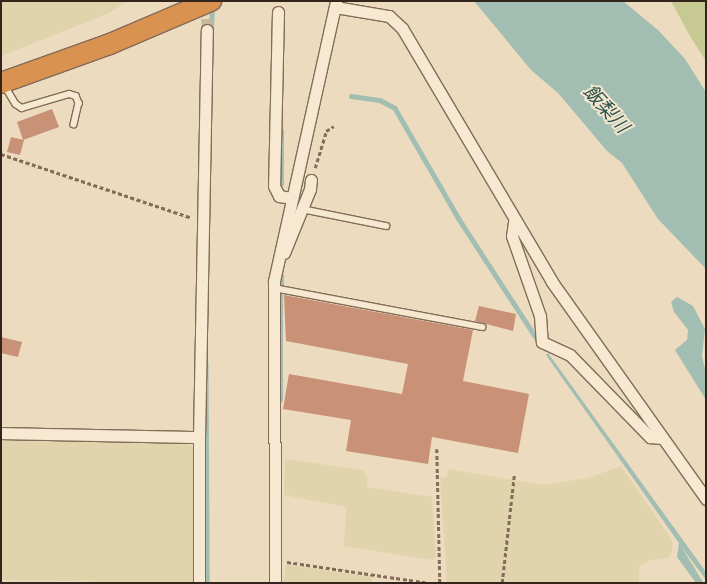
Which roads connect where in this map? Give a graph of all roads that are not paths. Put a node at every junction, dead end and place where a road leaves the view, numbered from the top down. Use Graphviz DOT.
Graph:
graph roads {
  1 [pos="211,1"];
  2 [pos="336,4"];
  3 [pos="278,12"];
  4 [pos="207,30"];
  5 [pos="2,82"];
  6 [pos="74,124"];
  7 [pos="311,180"];
  8 [pos="291,198"];
  9 [pos="302,209"];
  10 [pos="514,222"];
  11 [pos="386,226"];
  12 [pos="277,267"];
  13 [pos="274,288"];
  14 [pos="482,327"];
  15 [pos="1,433"];
  16 [pos="199,437"];
  17 [pos="662,438"];
  18 [pos="706,499"];
  19 [pos="199,583"];
  20 [pos="275,583"];
  1 -- 5 [label="highway"];
  2 -- 8 [label="street"];
  2 -- 10 [label="street"];
  3 -- 8 [label="street"];
  4 -- 16 [label="street"];
  5 -- 6 [label="lane"];
  7 -- 9 [label="street"];
  8 -- 12 [label="street"];
  9 -- 11 [label="lane"];
  9 -- 12 [label="street"];
  10 -- 17 [label="street"];
  10 -- 17 [label="street"];
  12 -- 13 [label="street"];
  13 -- 14 [label="lane"];
  13 -- 20 [label="street"];
  15 -- 16 [label="street"];
  16 -- 19 [label="street"];
  17 -- 18 [label="street"];
}
